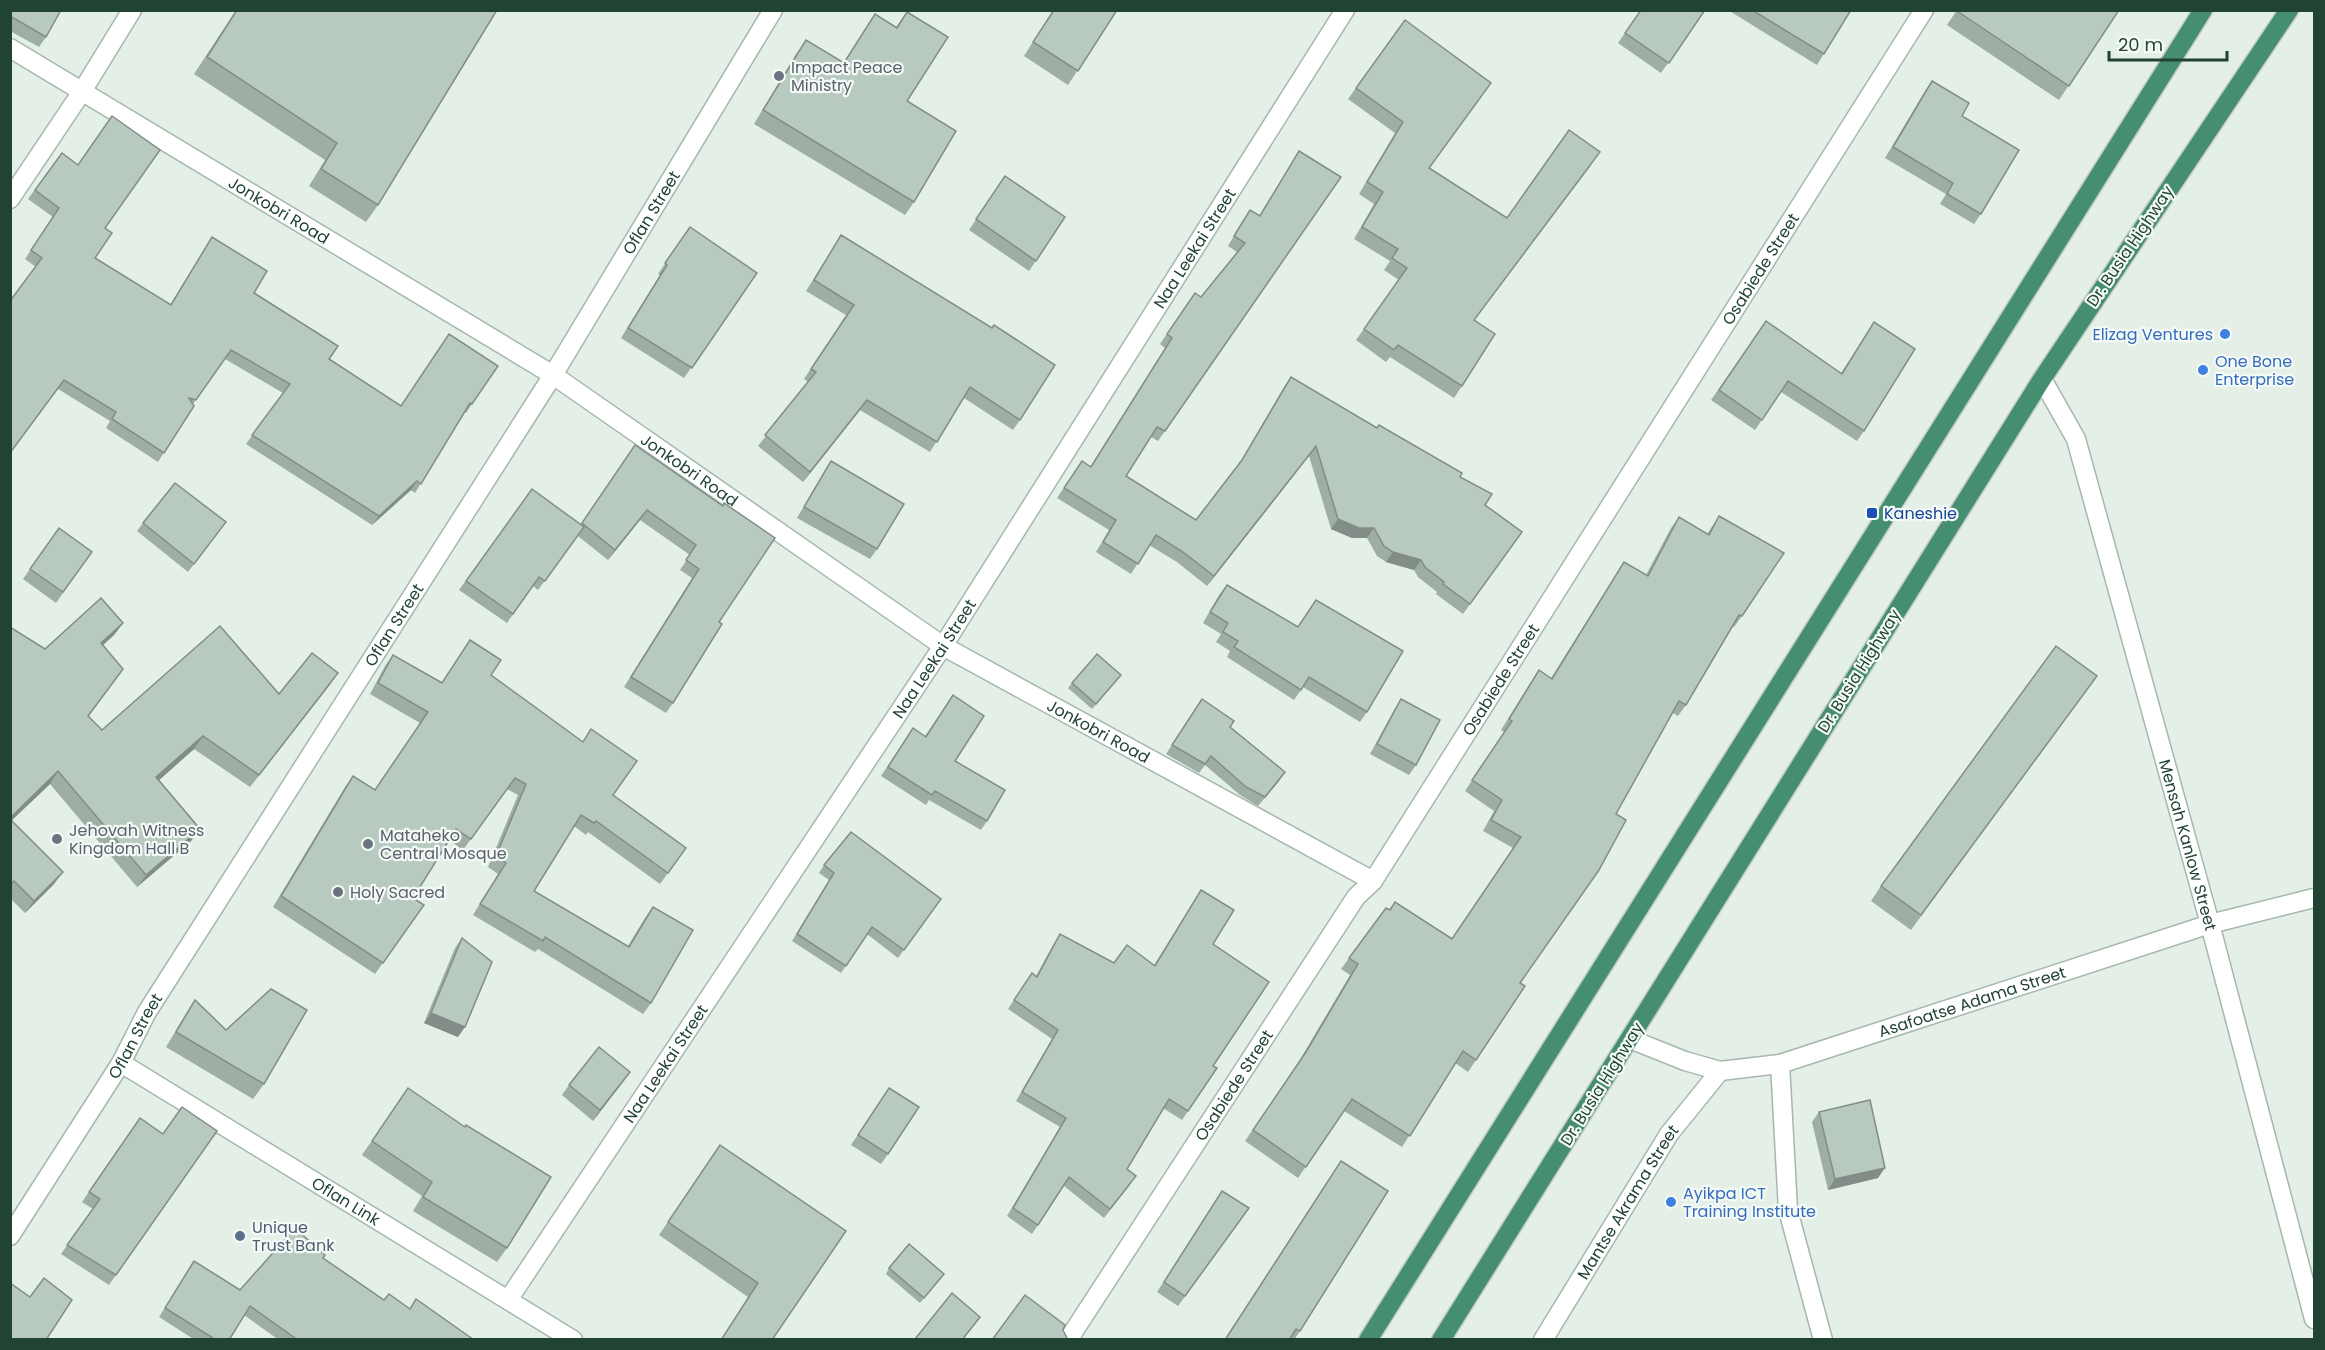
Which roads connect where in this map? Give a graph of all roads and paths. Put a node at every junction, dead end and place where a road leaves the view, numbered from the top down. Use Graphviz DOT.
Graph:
graph roads {
  1 [pos="132,10"];
  2 [pos="773,10"];
  3 [pos="1345,10"];
  4 [pos="1924,10"];
  5 [pos="2203,10"];
  6 [pos="2289,10"];
  7 [pos="10,48"];
  8 [pos="81,93"];
  9 [pos="10,199"];
  10 [pos="553,375"];
  11 [pos="2042,379"];
  12 [pos="942,646"];
  13 [pos="1373,881"];
  14 [pos="2314,898"];
  15 [pos="2210,924"];
  16 [pos="1630,1039"];
  17 [pos="121,1063"];
  18 [pos="1780,1064"];
  19 [pos="1720,1071"];
  20 [pos="10,1236"];
  21 [pos="508,1300"];
  22 [pos="2314,1319"];
  23 [pos="573,1340"];
  24 [pos="1068,1340"];
  25 [pos="1368,1340"];
  26 [pos="1441,1340"];
  27 [pos="1543,1340"];
  28 [pos="1824,1340"];
  1 -- 8 [label="street"];
  2 -- 10 [label="street, Oflan Street"];
  3 -- 12 [label="street, Naa Leekai Street"];
  4 -- 13 [label="street, Osabiede Street"];
  5 -- 25 [label="highway"];
  6 -- 11 [label="highway, Dr. Busia Highway"];
  7 -- 8 [label="street, Jonkobri Road"];
  8 -- 9 [label="street"];
  8 -- 10 [label="street, Jonkobri Road"];
  10 -- 12 [label="street, Jonkobri Road"];
  10 -- 17 [label="street, Oflan Street"];
  11 -- 15 [label="street, Mensah Kanlow Street"];
  11 -- 16 [label="highway, Dr. Busia Highway"];
  12 -- 13 [label="street, Jonkobri Road"];
  12 -- 21 [label="street, Naa Leekai Street"];
  13 -- 24 [label="street, Osabiede Street"];
  14 -- 15 [label="street, Asafoatse Adama Street"];
  15 -- 18 [label="street, Asafoatse Adama Street"];
  15 -- 22 [label="street, Mensah Kanlow Street"];
  16 -- 19 [label="street, Asafoatse Adama Street"];
  16 -- 26 [label="highway, Dr. Busia Highway"];
  17 -- 20 [label="street, Oflan Street"];
  17 -- 21 [label="street, Oflan Link"];
  18 -- 19 [label="street, Asafoatse Adama Street"];
  18 -- 28 [label="street"];
  19 -- 27 [label="street, Mantse Akrama Street"];
  21 -- 23 [label="street, Oflan Link"];
}
